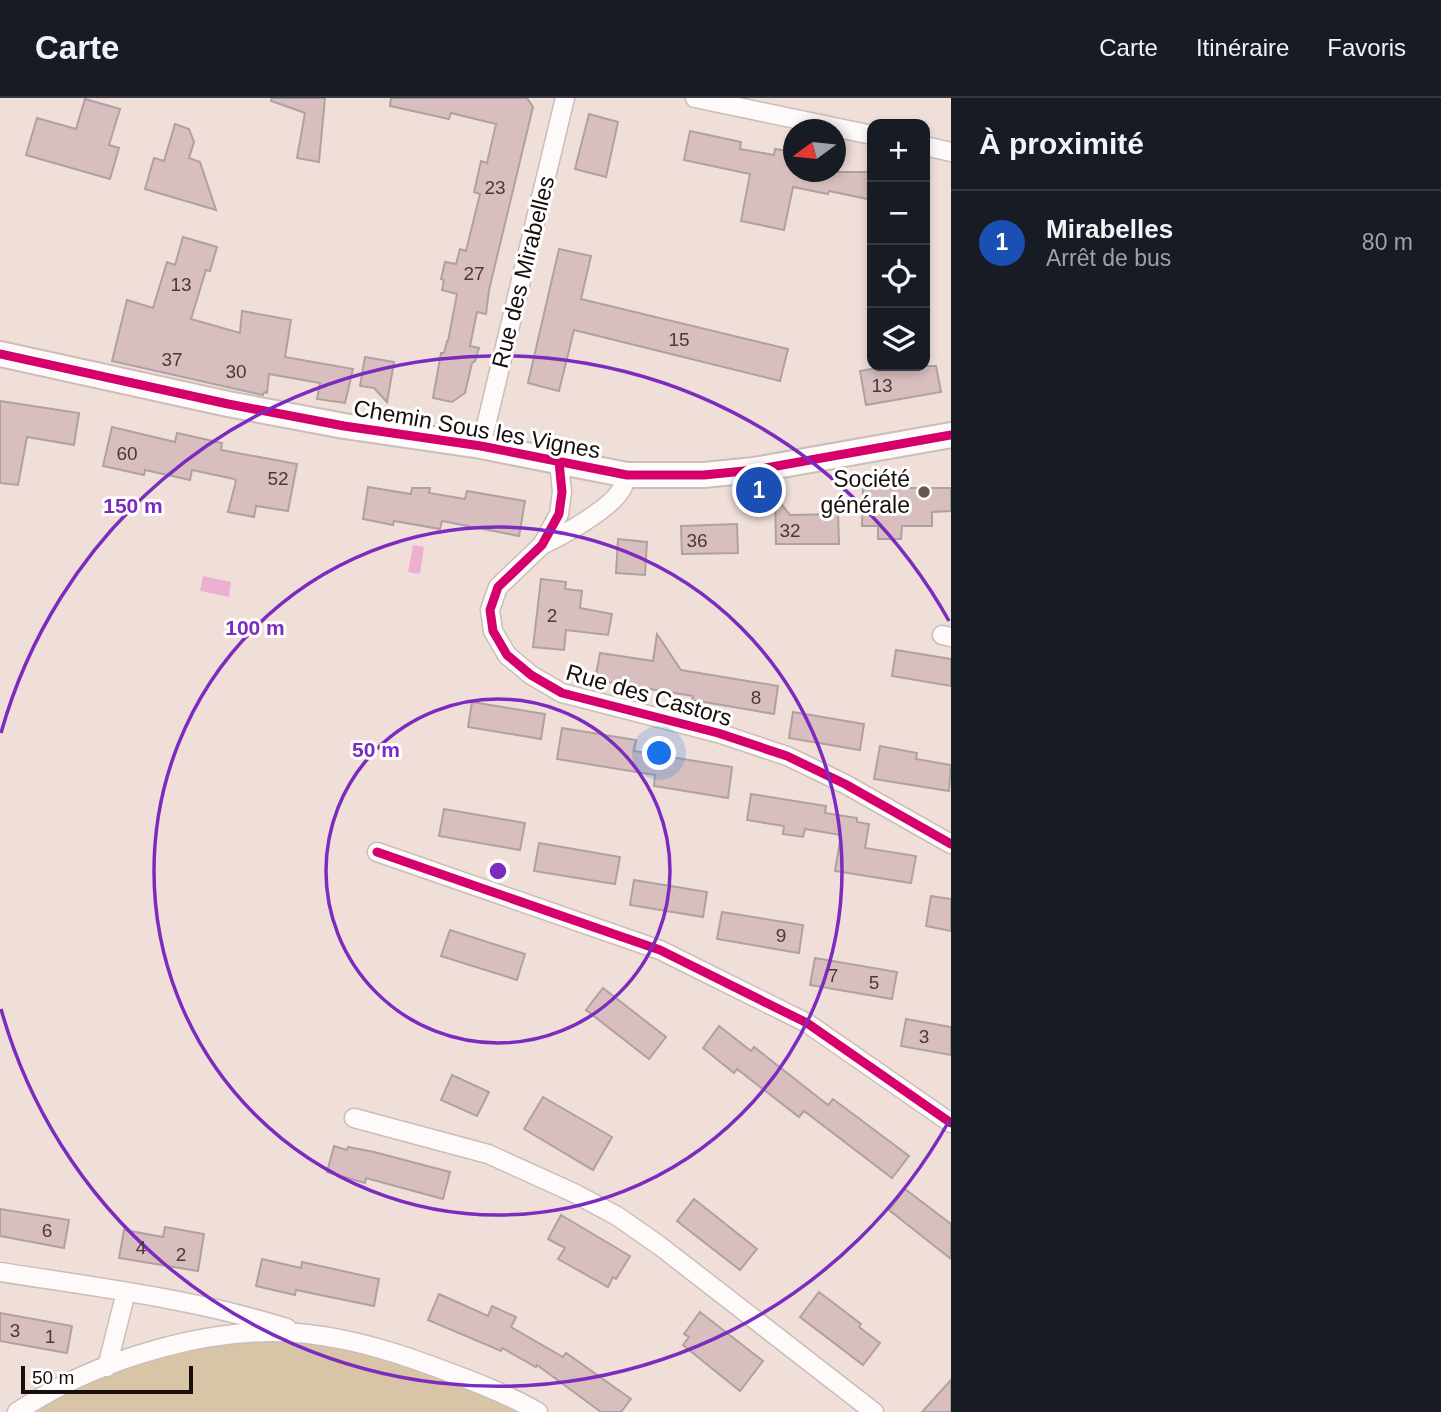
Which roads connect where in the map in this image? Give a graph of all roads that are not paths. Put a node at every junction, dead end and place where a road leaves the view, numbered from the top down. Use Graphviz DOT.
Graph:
graph roads {
  1 [pos="565,98"];
  2 [pos="695,98"];
  3 [pos="867,134"];
  4 [pos="930,147"];
  5 [pos="951,152"];
  6 [pos="0,354"];
  7 [pos="951,435"];
  8 [pos="481,446"];
  9 [pos="559,462"];
  10 [pos="627,475"];
  11 [pos="542,545"];
  12 [pos="950,840"];
  13 [pos="377,852"];
  14 [pos="355,1118"];
  15 [pos="951,1123"];
  16 [pos="0,1272"];
  17 [pos="126,1292"];
  18 [pos="307,1334"];
  19 [pos="107,1367"];
  20 [pos="17,1412"];
  21 [pos="538,1412"];
  22 [pos="874,1412"];
  1 -- 8 [label="street, Rue des Mirabelles"];
  2 -- 3 [label="street"];
  4 -- 5 [label="street"];
  6 -- 8 [label="street, Chemin Sous les Vignes"];
  7 -- 10 [label="street, Chemin Sous les Vignes"];
  8 -- 9 [label="street, Chemin Sous les Vignes"];
  9 -- 10 [label="street, Chemin Sous les Vignes"];
  9 -- 11 [label="street, Rue des Castors"];
  10 -- 11 [label="street, Rue des Castors"];
  11 -- 12 [label="street, Rue des Castors"];
  13 -- 15 [label="street"];
  14 -- 22 [label="street"];
  16 -- 17 [label="street"];
  17 -- 18 [label="street"];
  17 -- 19 [label="street"];
  18 -- 19 [label="street"];
  18 -- 21 [label="street"];
  19 -- 20 [label="street"];
}
